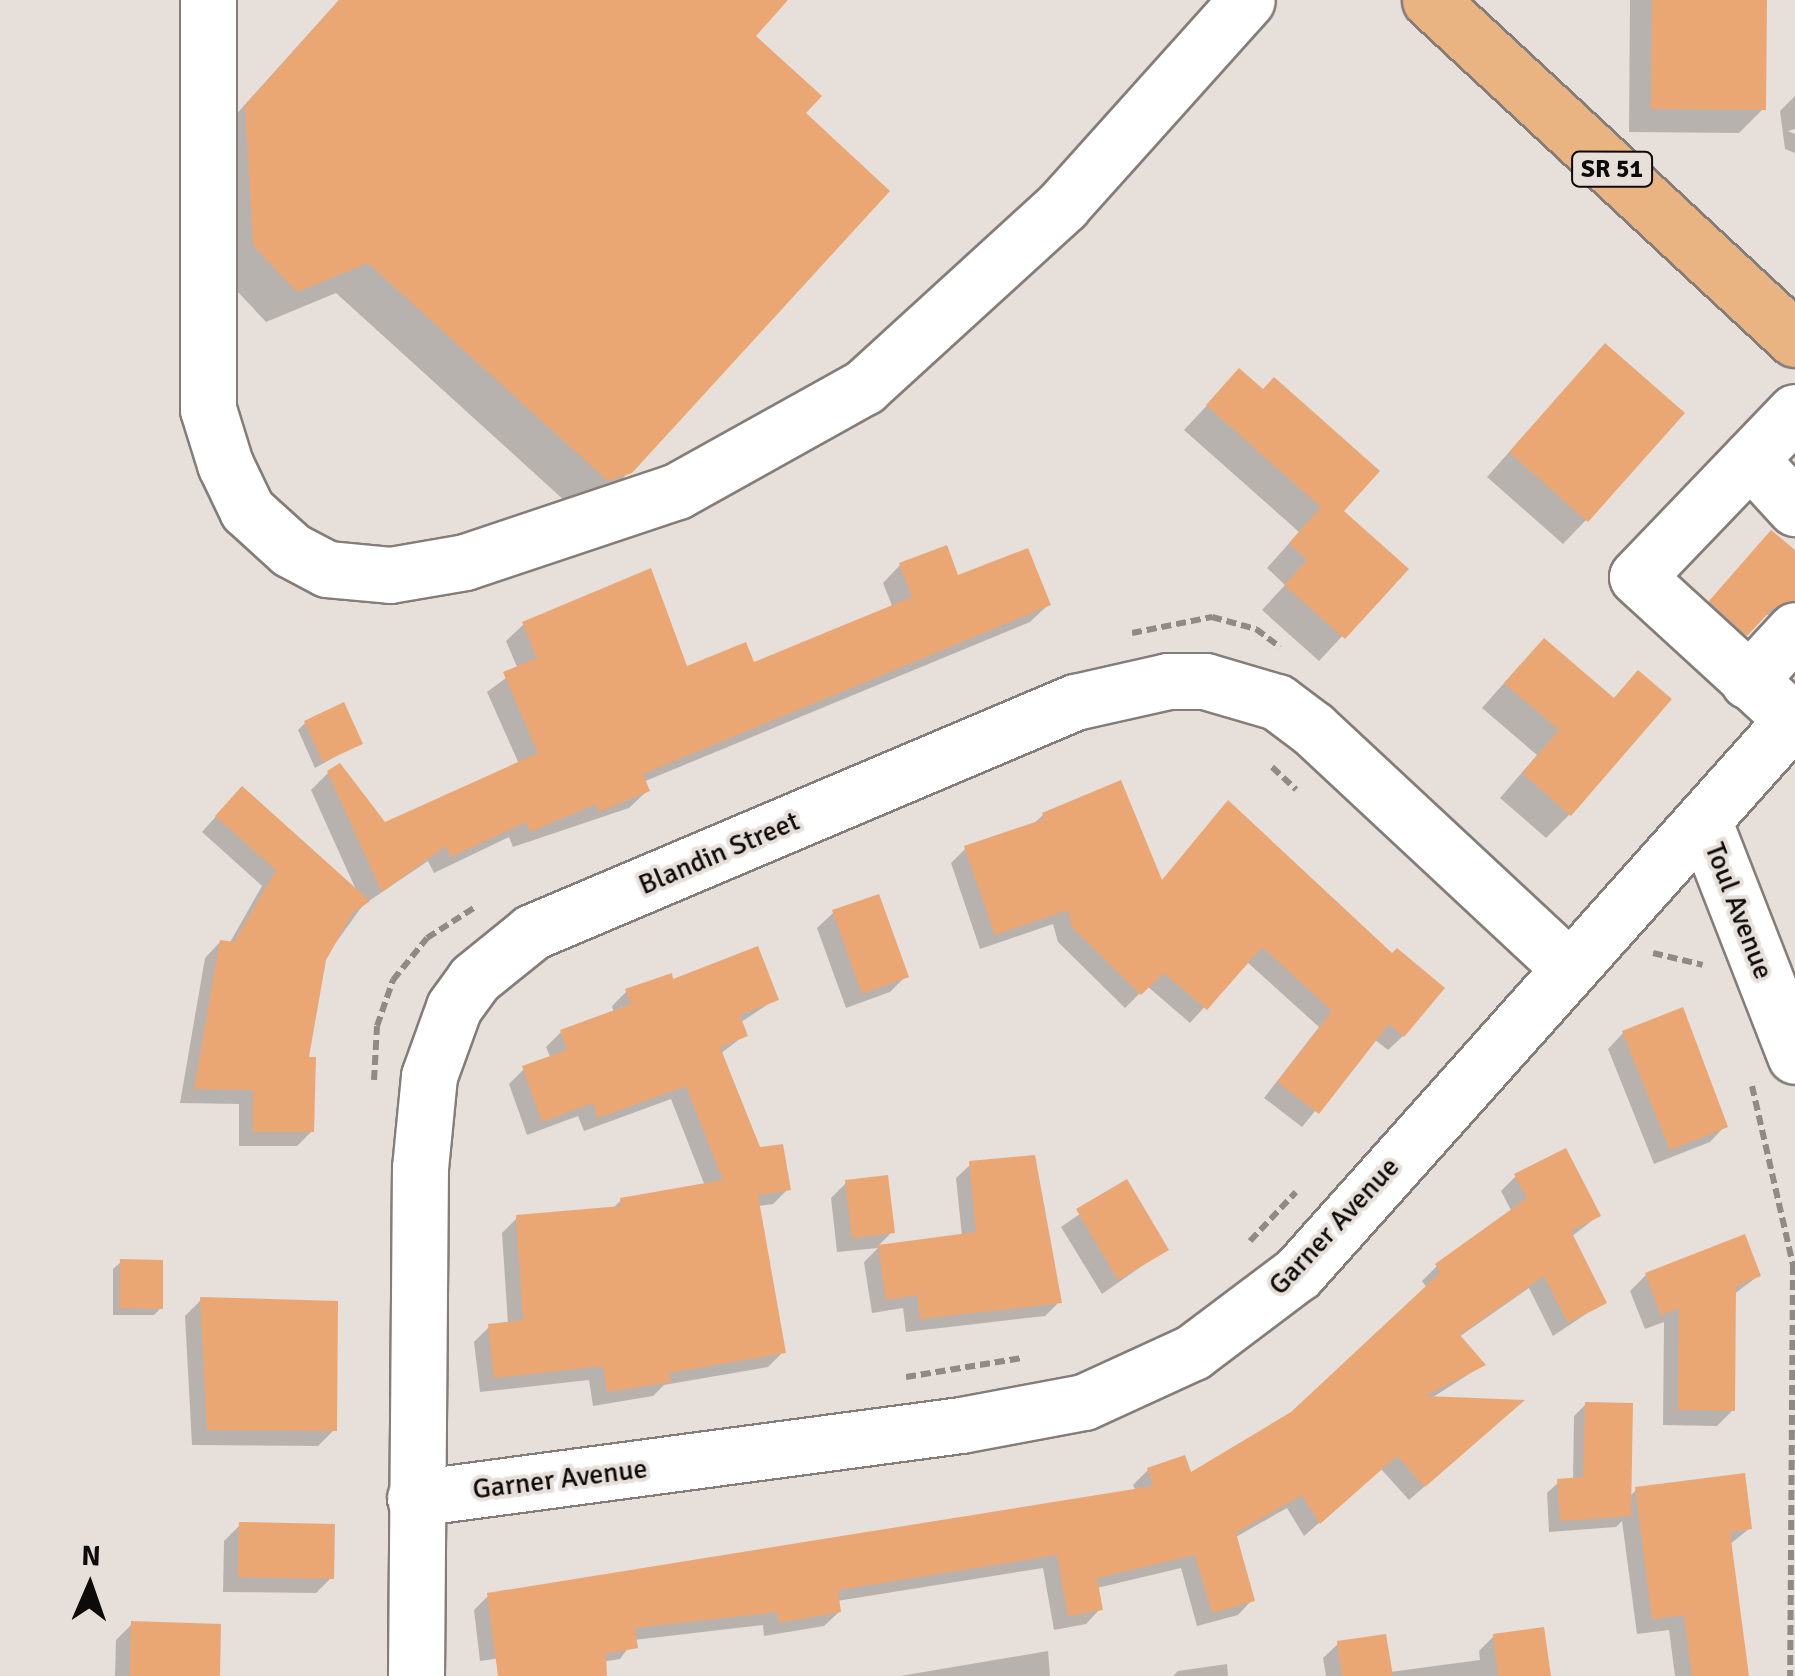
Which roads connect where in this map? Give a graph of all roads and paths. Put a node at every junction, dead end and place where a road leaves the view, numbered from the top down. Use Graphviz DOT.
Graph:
graph roads {
  1 [pos="208,0"];
  2 [pos="1247,0"];
  3 [pos="1430,0"];
  4 [pos="1795,339"];
  5 [pos="1795,412"];
  6 [pos="1750,459"];
  7 [pos="1795,508"];
  8 [pos="1795,630"];
  9 [pos="1748,681"];
  10 [pos="1794,720"];
  11 [pos="1266,761"];
  12 [pos="1310,801"];
  13 [pos="1704,822"];
  14 [pos="1567,966"];
  15 [pos="1795,1056"];
  16 [pos="1300,1189"];
  17 [pos="1245,1246"];
  18 [pos="1031,1356"];
  19 [pos="899,1378"];
  20 [pos="414,1498"];
  21 [pos="416,1676"];
  1 -- 2 [label="street"];
  3 -- 4 [label="main road, SR 51"];
  5 -- 6 [label="street"];
  6 -- 7 [label="street"];
  6 -- 9 [label="street"];
  8 -- 9 [label="street"];
  9 -- 10 [label="street"];
  10 -- 13 [label="street, Garner Avenue"];
  11 -- 12 [label="path"];
  13 -- 14 [label="street, Garner Avenue"];
  13 -- 15 [label="street, Toul Avenue"];
  14 -- 20 [label="street, Garner Avenue"];
  14 -- 20 [label="street, Blandin Street"];
  16 -- 17 [label="path"];
  18 -- 19 [label="path"];
  20 -- 21 [label="street, Blandin Street"];
}
